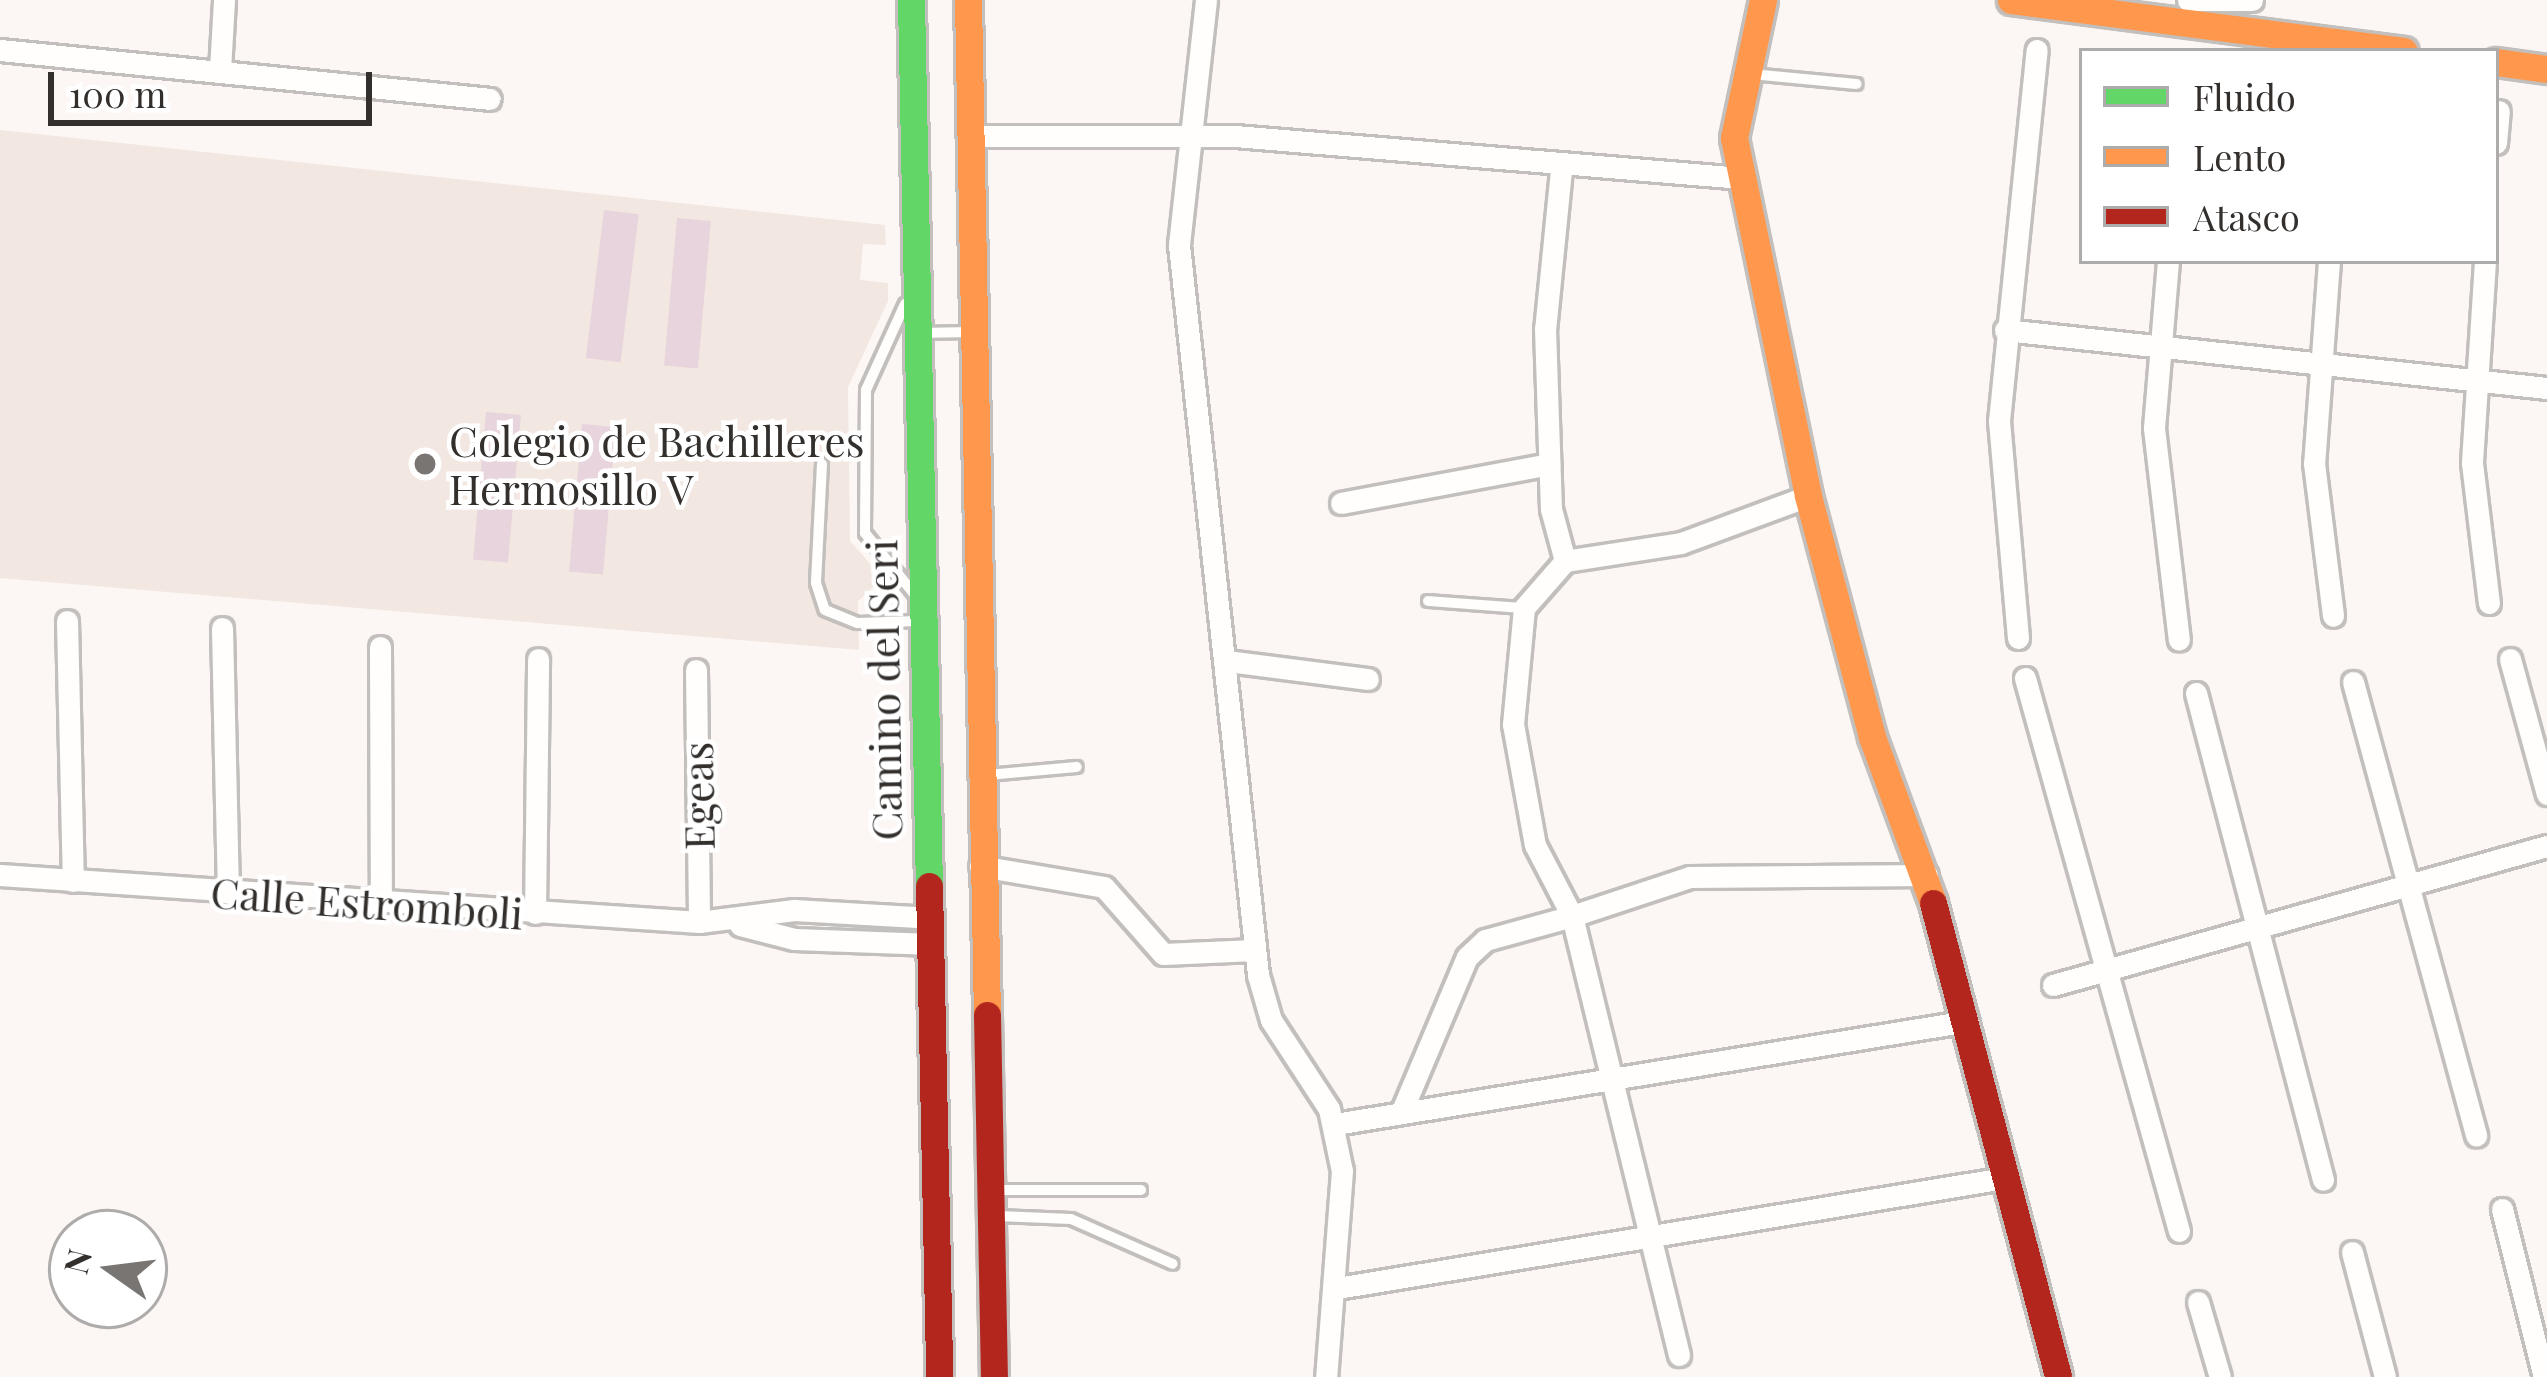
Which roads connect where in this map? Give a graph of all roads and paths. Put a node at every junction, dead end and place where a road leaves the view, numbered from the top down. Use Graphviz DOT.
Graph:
graph roads {
  1 [pos="224,0"];
  2 [pos="911,0"];
  3 [pos="968,0"];
  4 [pos="1206,0"];
  5 [pos="1762,0"];
  6 [pos="2011,0"];
  7 [pos="2188,0"];
  8 [pos="2252,0"];
  9 [pos="2381,48"];
  10 [pos="0,50"];
  11 [pos="2037,50"];
  12 [pos="2499,62"];
  13 [pos="2547,69"];
  14 [pos="220,70"];
  15 [pos="1748,73"];
  16 [pos="1857,84"];
  17 [pos="490,98"];
  18 [pos="970,136"];
  19 [pos="1187,138"];
  20 [pos="1561,170"];
  21 [pos="1742,178"];
  22 [pos="2168,264"];
  23 [pos="2329,264"];
  24 [pos="2485,264"];
  25 [pos="916,279"];
  26 [pos="2005,330"];
  27 [pos="973,332"];
  28 [pos="918,333"];
  29 [pos="2158,346"];
  30 [pos="2318,364"];
  31 [pos="2473,380"];
  32 [pos="2547,388"];
  33 [pos="822,464"];
  34 [pos="1549,464"];
  35 [pos="1808,496"];
  36 [pos="1341,503"];
  37 [pos="1564,561"];
  38 [pos="1428,601"];
  39 [pos="2489,603"];
  40 [pos="1524,608"];
  41 [pos="923,612"];
  42 [pos="2333,616"];
  43 [pos="67,621"];
  44 [pos="222,628"];
  45 [pos="2018,638"];
  46 [pos="2179,640"];
  47 [pos="380,647"];
  48 [pos="538,659"];
  49 [pos="2510,659"];
  50 [pos="1227,661"];
  51 [pos="695,670"];
  52 [pos="2025,678"];
  53 [pos="1368,679"];
  54 [pos="2353,682"];
  55 [pos="2196,693"];
  56 [pos="1077,767"];
  57 [pos="977,776"];
  58 [pos="2547,794"];
  59 [pos="2547,846"];
  60 [pos="980,866"];
  61 [pos="0,875"];
  62 [pos="1927,875"];
  63 [pos="73,880"];
  64 [pos="2411,884"];
  65 [pos="228,893"];
  66 [pos="381,903"];
  67 [pos="794,910"];
  68 [pos="535,913"];
  69 [pos="1572,916"];
  70 [pos="699,922"];
  71 [pos="734,923"];
  72 [pos="2259,926"];
  73 [pos="931,931"];
  74 [pos="794,939"];
  75 [pos="1256,950"];
  76 [pos="2107,970"];
  77 [pos="2053,985"];
  78 [pos="1968,1021"];
  79 [pos="1619,1076"];
  80 [pos="1401,1113"];
  81 [pos="1335,1124"];
  82 [pos="2476,1136"];
  83 [pos="2004,1178"];
  84 [pos="2323,1180"];
  85 [pos="1142,1190"];
  86 [pos="988,1203"];
  87 [pos="2502,1209"];
  88 [pos="2179,1232"];
  89 [pos="1658,1239"];
  90 [pos="2352,1252"];
  91 [pos="1173,1264"];
  92 [pos="939,1276"];
  93 [pos="1336,1288"];
  94 [pos="2198,1302"];
  95 [pos="1679,1355"];
  96 [pos="939,1377"];
  97 [pos="953,1377"];
  98 [pos="994,1377"];
  99 [pos="1326,1377"];
  100 [pos="2058,1377"];
  101 [pos="2220,1377"];
  102 [pos="2385,1377"];
  103 [pos="2544,1377"];
  1 -- 14 [label="street"];
  2 -- 25 [label="main road, Camino del Seri"];
  3 -- 18 [label="main road"];
  4 -- 19 [label="street"];
  5 -- 15 [label="main road"];
  6 -- 9 [label="main road"];
  7 -- 8 [label="street"];
  10 -- 14 [label="street"];
  11 -- 26 [label="street"];
  12 -- 13 [label="main road"];
  14 -- 17 [label="street"];
  15 -- 16 [label="lane"];
  15 -- 21 [label="main road"];
  18 -- 19 [label="street"];
  18 -- 27 [label="main road"];
  19 -- 20 [label="street"];
  19 -- 50 [label="street"];
  20 -- 21 [label="street"];
  20 -- 34 [label="street"];
  21 -- 35 [label="main road"];
  22 -- 29 [label="street"];
  23 -- 30 [label="street"];
  24 -- 31 [label="street"];
  25 -- 28 [label="main road, Camino del Seri"];
  25 -- 41 [label="lane"];
  26 -- 29 [label="street"];
  26 -- 45 [label="street"];
  27 -- 28 [label="lane"];
  27 -- 57 [label="main road"];
  28 -- 41 [label="main road, Camino del Seri"];
  29 -- 30 [label="street"];
  29 -- 46 [label="street"];
  30 -- 31 [label="street"];
  30 -- 42 [label="street"];
  31 -- 32 [label="street"];
  31 -- 39 [label="street"];
  33 -- 41 [label="lane"];
  34 -- 36 [label="street"];
  34 -- 37 [label="street"];
  35 -- 37 [label="street"];
  35 -- 62 [label="main road"];
  37 -- 40 [label="street"];
  38 -- 40 [label="lane"];
  40 -- 69 [label="street"];
  41 -- 73 [label="main road, Camino del Seri"];
  43 -- 63 [label="street"];
  44 -- 65 [label="street"];
  47 -- 66 [label="street"];
  48 -- 68 [label="street"];
  49 -- 58 [label="street"];
  50 -- 53 [label="street"];
  50 -- 75 [label="street"];
  51 -- 70 [label="street, Egeas"];
  52 -- 76 [label="street"];
  54 -- 64 [label="street"];
  55 -- 72 [label="street"];
  56 -- 57 [label="lane"];
  57 -- 60 [label="main road"];
  59 -- 64 [label="street"];
  60 -- 75 [label="street"];
  60 -- 86 [label="main road"];
  61 -- 63 [label="street, Calle Estromboli"];
  62 -- 69 [label="street"];
  62 -- 78 [label="main road"];
  63 -- 65 [label="street, Calle Estromboli"];
  64 -- 72 [label="street"];
  64 -- 82 [label="street"];
  65 -- 66 [label="street, Calle Estromboli"];
  66 -- 68 [label="street, Calle Estromboli"];
  67 -- 71 [label="street"];
  67 -- 73 [label="street"];
  67 -- 74 [label="street"];
  68 -- 70 [label="street, Calle Estromboli"];
  69 -- 79 [label="street"];
  69 -- 80 [label="street"];
  70 -- 71 [label="street, Calle Estromboli"];
  71 -- 74 [label="street"];
  72 -- 76 [label="street"];
  72 -- 84 [label="street"];
  73 -- 74 [label="street"];
  73 -- 92 [label="main road, Camino del Seri"];
  75 -- 81 [label="street"];
  76 -- 77 [label="street"];
  76 -- 88 [label="street"];
  78 -- 79 [label="street"];
  78 -- 83 [label="main road"];
  79 -- 80 [label="street"];
  79 -- 89 [label="street"];
  80 -- 81 [label="street"];
  81 -- 93 [label="street"];
  83 -- 89 [label="street"];
  83 -- 100 [label="main road"];
  85 -- 86 [label="lane"];
  86 -- 91 [label="lane"];
  86 -- 98 [label="main road"];
  87 -- 103 [label="street"];
  89 -- 93 [label="street"];
  89 -- 95 [label="street"];
  90 -- 102 [label="street"];
  92 -- 96 [label="main road, Camino del Seri"];
  92 -- 97 [label="main road"];
  93 -- 99 [label="street"];
  94 -- 101 [label="street"];
}
